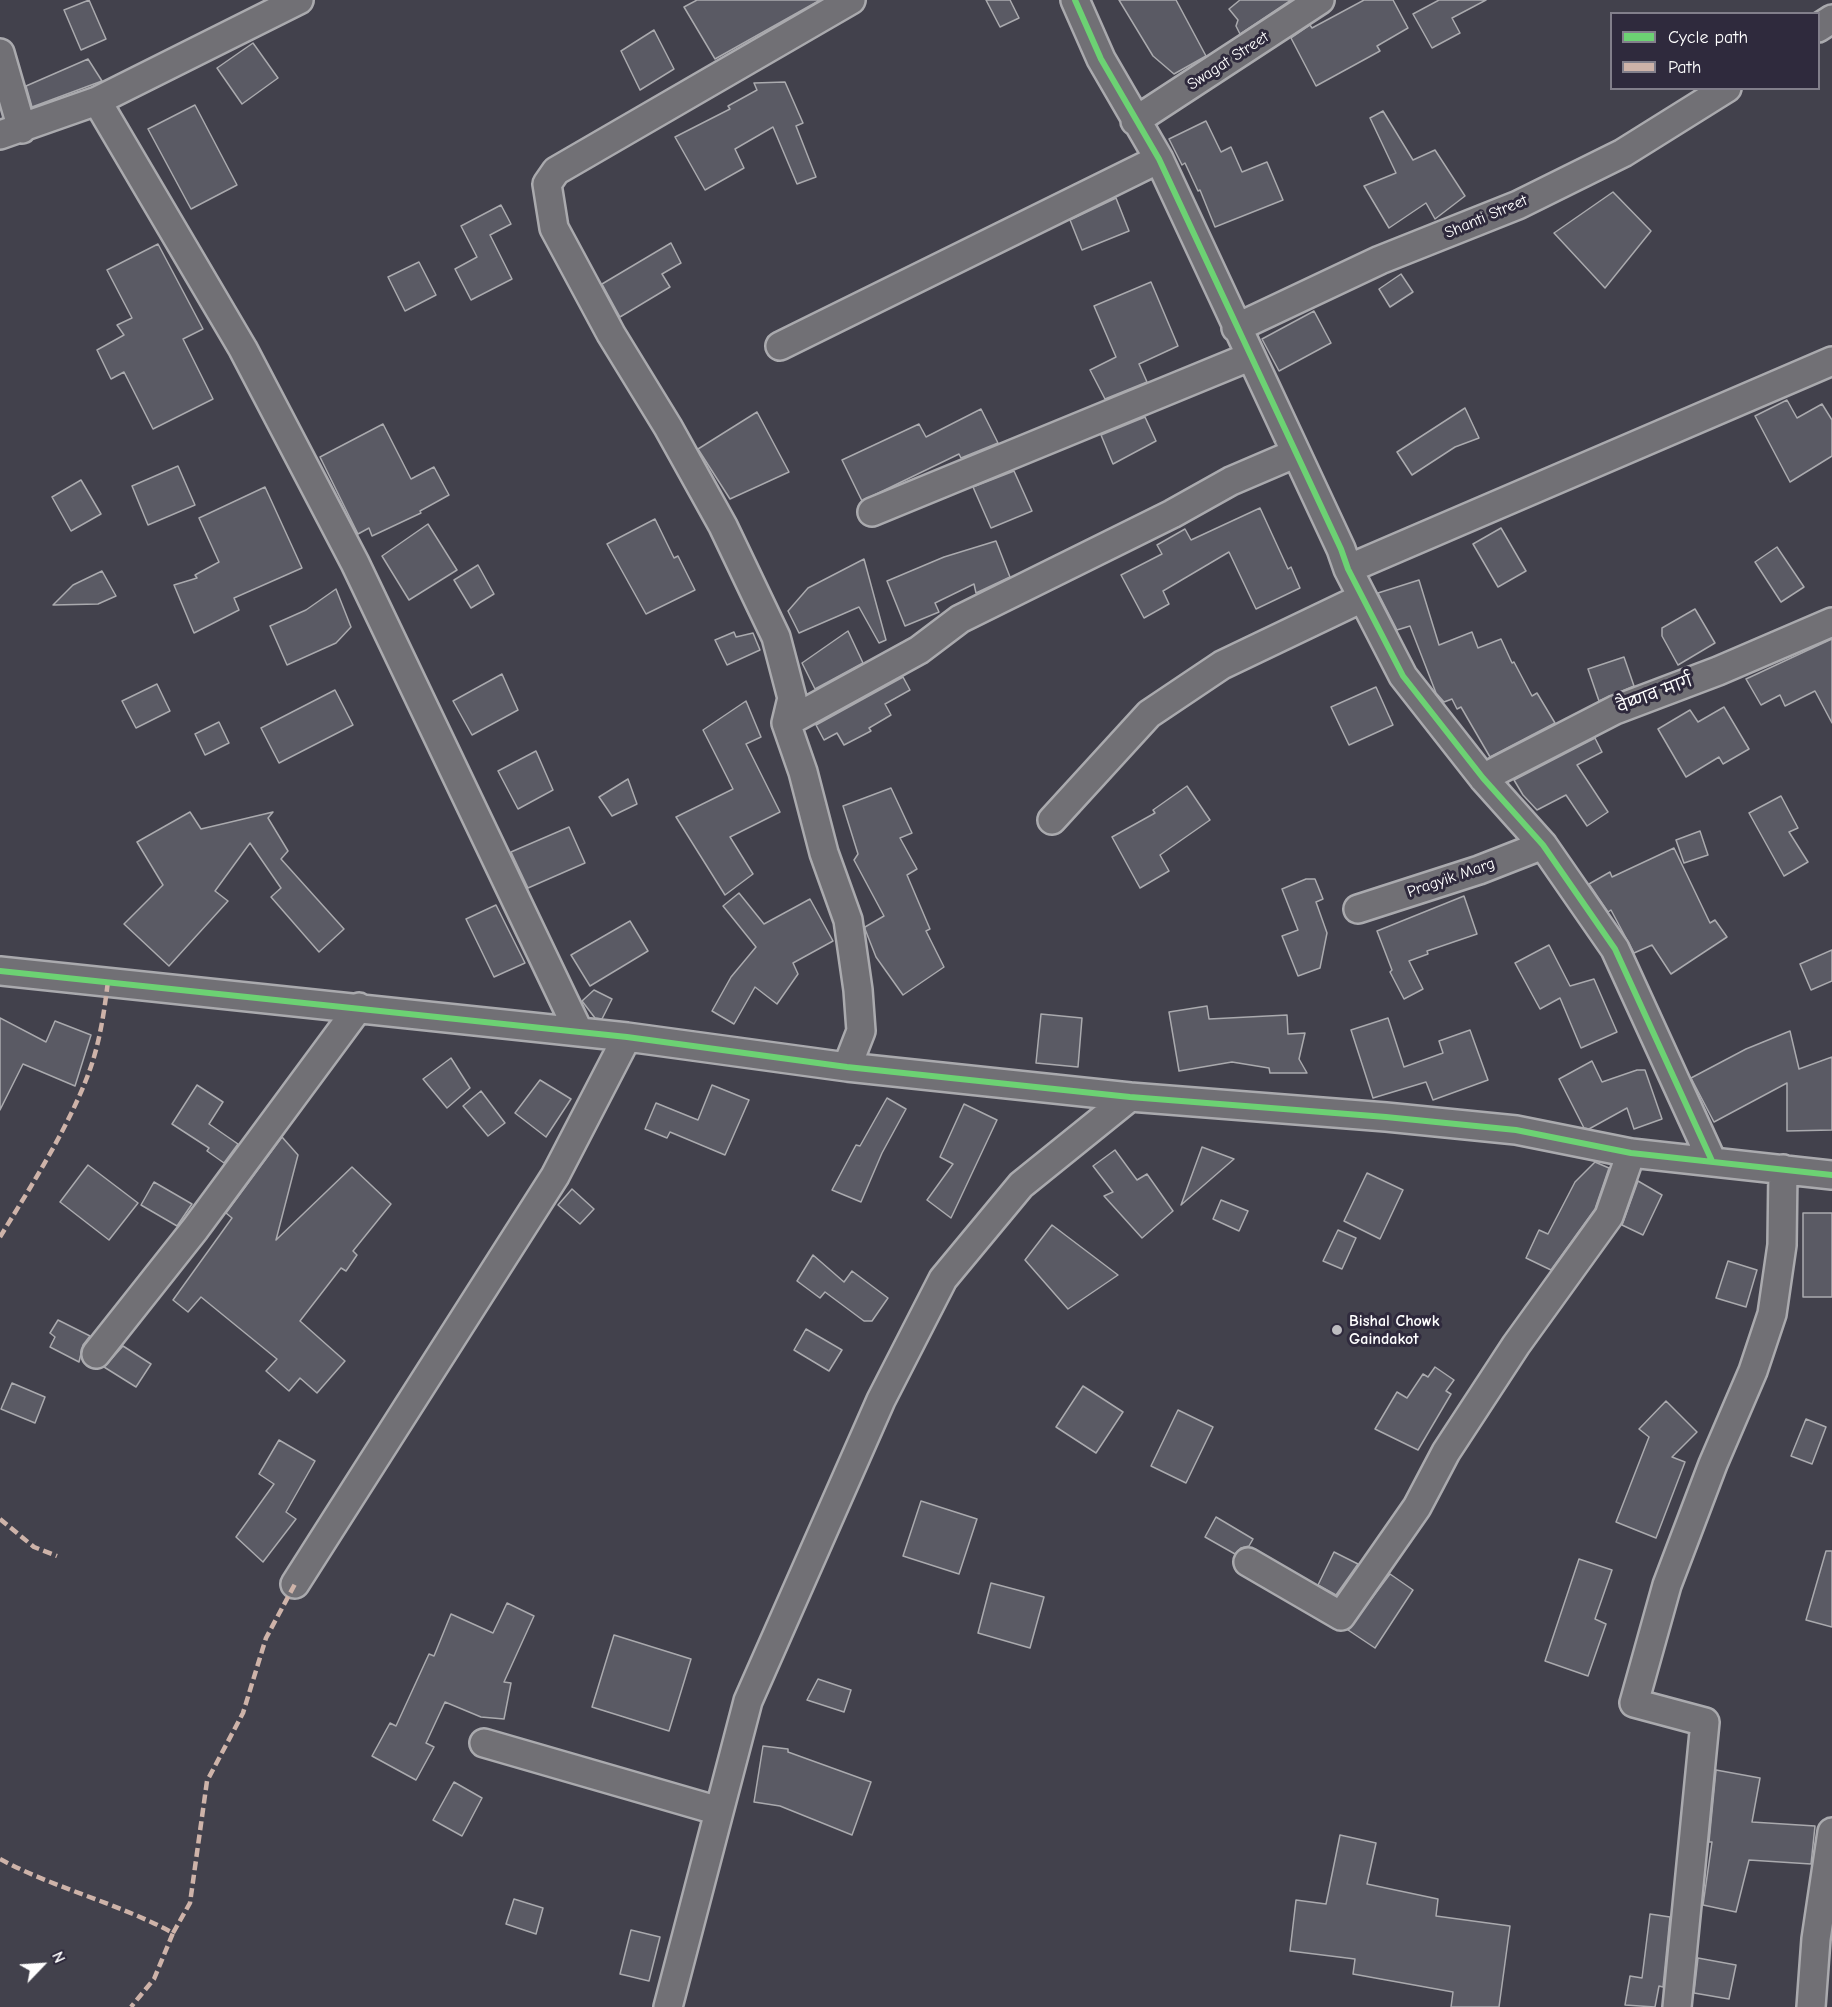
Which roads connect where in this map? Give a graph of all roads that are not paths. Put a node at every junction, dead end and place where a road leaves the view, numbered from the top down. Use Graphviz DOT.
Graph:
graph roads {
  1 [pos="299,0"];
  2 [pos="851,0"];
  3 [pos="1075,0"];
  4 [pos="1320,0"];
  5 [pos="0,53"];
  6 [pos="1724,90"];
  7 [pos="98,101"];
  8 [pos="1135,121"];
  9 [pos="11,132"];
  10 [pos="1159,159"];
  11 [pos="1236,328"];
  12 [pos="780,346"];
  13 [pos="1250,357"];
  14 [pos="1832,361"];
  15 [pos="1294,454"];
  16 [pos="872,512"];
  17 [pos="1348,569"];
  18 [pos="1362,598"];
  19 [pos="1832,622"];
  20 [pos="786,723"];
  21 [pos="1482,778"];
  22 [pos="1052,820"];
  23 [pos="1543,845"];
  24 [pos="1358,909"];
  25 [pos="0,971"];
  26 [pos="359,1007"];
  27 [pos="579,1032"];
  28 [pos="627,1037"];
  29 [pos="847,1067"];
  30 [pos="1130,1097"];
  31 [pos="1631,1153"];
  32 [pos="1712,1161"];
  33 [pos="1783,1169"];
  34 [pos="1832,1175"];
  35 [pos="96,1354"];
  36 [pos="1248,1562"];
  37 [pos="295,1584"];
  38 [pos="484,1743"];
  39 [pos="719,1811"];
  40 [pos="1832,1832"];
  41 [pos="668,2007"];
  42 [pos="1677,2007"];
  43 [pos="1811,2007"];
  1 -- 7 [label="street"];
  2 -- 20 [label="street"];
  3 -- 8 [label="street"];
  4 -- 8 [label="street, Swagat Street"];
  5 -- 9 [label="street"];
  6 -- 11 [label="street, Shanti Street"];
  7 -- 9 [label="street"];
  7 -- 27 [label="street"];
  8 -- 10 [label="street"];
  10 -- 11 [label="street"];
  10 -- 12 [label="street"];
  11 -- 13 [label="street"];
  13 -- 15 [label="street"];
  13 -- 16 [label="street"];
  14 -- 17 [label="street"];
  15 -- 17 [label="street"];
  15 -- 20 [label="street"];
  17 -- 18 [label="street"];
  18 -- 21 [label="street"];
  18 -- 22 [label="street"];
  19 -- 21 [label="street, वैष्णव मार्ग"];
  20 -- 29 [label="street"];
  21 -- 23 [label="street"];
  23 -- 24 [label="street, Pragyik Marg"];
  23 -- 32 [label="street"];
  25 -- 26 [label="street"];
  26 -- 27 [label="street"];
  26 -- 35 [label="street"];
  27 -- 28 [label="street"];
  28 -- 29 [label="street"];
  28 -- 37 [label="street"];
  29 -- 30 [label="street"];
  30 -- 31 [label="street"];
  30 -- 39 [label="street"];
  31 -- 32 [label="street"];
  31 -- 36 [label="street"];
  32 -- 33 [label="street"];
  33 -- 34 [label="street"];
  33 -- 42 [label="street"];
  38 -- 39 [label="street"];
  39 -- 41 [label="street"];
  40 -- 43 [label="street"];
}
